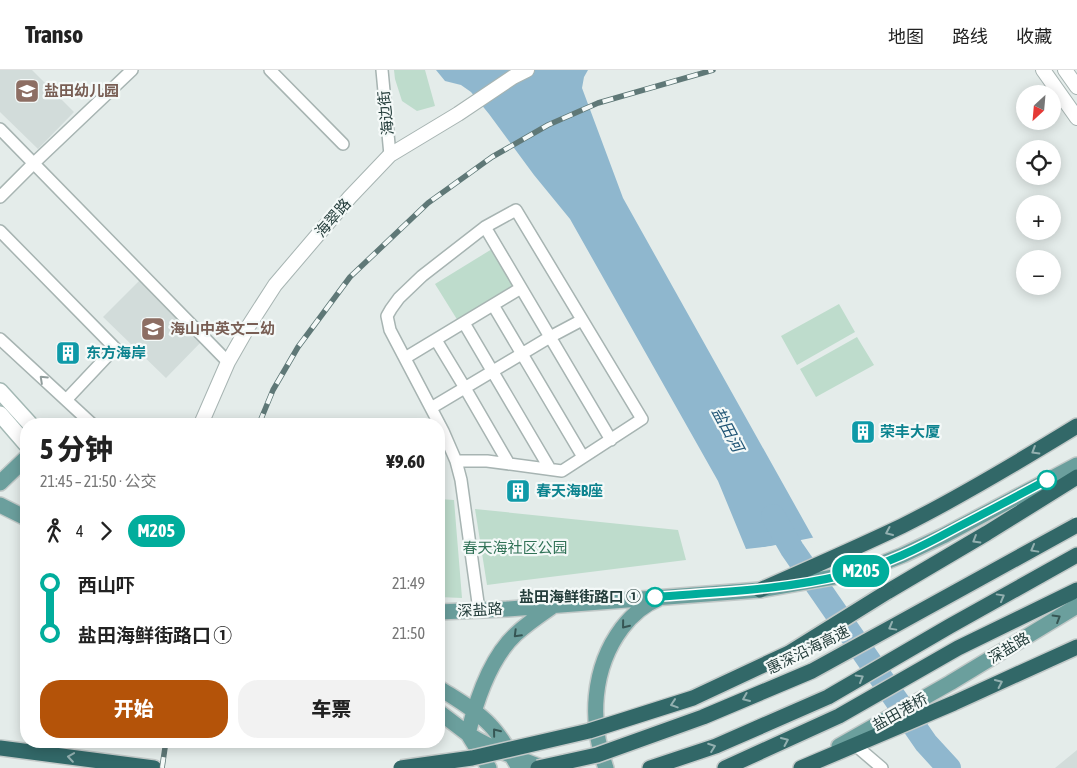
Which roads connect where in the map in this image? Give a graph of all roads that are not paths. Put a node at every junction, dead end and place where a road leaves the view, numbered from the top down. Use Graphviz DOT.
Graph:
graph roads {
  1 [pos="132,70"];
  2 [pos="270,70"];
  3 [pos="382,70"];
  4 [pos="527,70"];
  5 [pos="1043,70"];
  6 [pos="1065,70"];
  7 [pos="1077,87"];
  8 [pos="1077,118"];
  9 [pos="0,129"];
  10 [pos="342,144"];
  11 [pos="390,155"];
  12 [pos="33,164"];
  13 [pos="0,197"];
  14 [pos="485,227"];
  15 [pos="0,231"];
  16 [pos="522,288"];
  17 [pos="493,305"];
  18 [pos="582,320"];
  19 [pos="464,323"];
  20 [pos="550,337"];
  21 [pos="0,339"];
  22 [pos="436,340"];
  23 [pos="521,354"];
  24 [pos="405,358"];
  25 [pos="228,362"];
  26 [pos="493,371"];
  27 [pos="465,388"];
  28 [pos="0,391"];
  29 [pos="66,400"];
  30 [pos="431,408"];
  31 [pos="0,414"];
  32 [pos="25,418"];
  33 [pos="86,418"];
  34 [pos="204,418"];
  35 [pos="436,418"];
  36 [pos="1077,426"];
  37 [pos="445,436"];
  38 [pos="20,437"];
  39 [pos="611,440"];
  40 [pos="583,457"];
  41 [pos="456,461"];
  42 [pos="20,464"];
  43 [pos="509,464"];
  44 [pos="1077,465"];
  45 [pos="550,469"];
  46 [pos="1077,477"];
  47 [pos="0,483"];
  48 [pos="0,505"];
  49 [pos="20,515"];
  50 [pos="1077,525"];
  51 [pos="1077,555"];
  52 [pos="760,590"];
  53 [pos="1077,590"];
  54 [pos="664,597"];
  55 [pos="556,605"];
  56 [pos="1077,606"];
  57 [pos="479,610"];
  58 [pos="445,612"];
  59 [pos="1077,647"];
  60 [pos="941,689"];
  61 [pos="445,692"];
  62 [pos="474,711"];
  63 [pos="445,717"];
  64 [pos="468,734"];
  65 [pos="856,740"];
  66 [pos="0,748"];
  67 [pos="516,762"];
  68 [pos="154,768"];
  69 [pos="400,768"];
  70 [pos="489,768"];
  71 [pos="538,768"];
  72 [pos="544,768"];
  73 [pos="606,768"];
  74 [pos="650,768"];
  75 [pos="725,768"];
  76 [pos="801,768"];
  77 [pos="882,768"];
  1 -- 12 [label="street"];
  2 -- 10 [label="street"];
  3 -- 11 [label="street, 海边街"];
  4 -- 11 [label="street, 海翠路"];
  5 -- 8 [label="street"];
  6 -- 7 [label="street"];
  9 -- 12 [label="street"];
  11 -- 25 [label="street, 海翠路"];
  12 -- 13 [label="street"];
  12 -- 25 [label="street"];
  14 -- 16 [label="street"];
  14 -- 18 [label="street"];
  14 -- 24 [label="street"];
  15 -- 29 [label="street"];
  16 -- 17 [label="street"];
  16 -- 20 [label="street"];
  17 -- 19 [label="street"];
  17 -- 23 [label="street"];
  18 -- 20 [label="street"];
  18 -- 39 [label="street"];
  19 -- 22 [label="street"];
  19 -- 26 [label="street"];
  20 -- 23 [label="street"];
  20 -- 39 [label="street"];
  29 -- 21 [label="street, one-way"];
  22 -- 24 [label="street"];
  22 -- 27 [label="street"];
  23 -- 26 [label="street"];
  23 -- 40 [label="street"];
  24 -- 30 [label="street"];
  25 -- 34 [label="street, 海翠路"];
  26 -- 27 [label="street"];
  26 -- 45 [label="street"];
  27 -- 30 [label="street"];
  27 -- 43 [label="street"];
  28 -- 32 [label="main road"];
  29 -- 33 [label="street"];
  30 -- 35 [label="street"];
  31 -- 38 [label="main road"];
  36 -- 52 [label="highway, one-way"];
  37 -- 41 [label="street"];
  39 -- 40 [label="street"];
  40 -- 45 [label="street"];
  41 -- 43 [label="street"];
  41 -- 57 [label="street"];
  42 -- 47 [label="main road"];
  43 -- 45 [label="street"];
  44 -- 52 [label="main road"];
  46 -- 69 [label="highway, one-way, bridge"];
  48 -- 49 [label="main road"];
  50 -- 71 [label="highway, 惠深沿海高速, one-way, bridge"];
  74 -- 51 [label="highway, one-way"];
  52 -- 54 [label="main road, 深盐路"];
  75 -- 53 [label="highway, one-way"];
  54 -- 55 [label="main road, 深盐路"];
  54 -- 73 [label="main road, one-way"];
  55 -- 57 [label="main road, 深盐路"];
  55 -- 62 [label="main road, one-way"];
  60 -- 56 [label="main road, 深盐路, one-way"];
  57 -- 58 [label="main road, 深盐路"];
  65 -- 59 [label="highway, one-way"];
  60 -- 65 [label="main road, 盐田港桥"];
  61 -- 62 [label="main road"];
  62 -- 64 [label="main road"];
  67 -- 62 [label="main road, one-way"];
  63 -- 64 [label="main road"];
  64 -- 67 [label="main road"];
  64 -- 70 [label="main road"];
  65 -- 76 [label="highway"];
  65 -- 77 [label="street"];
  68 -- 66 [label="highway, one-way"];
  67 -- 72 [label="main road"];
}
